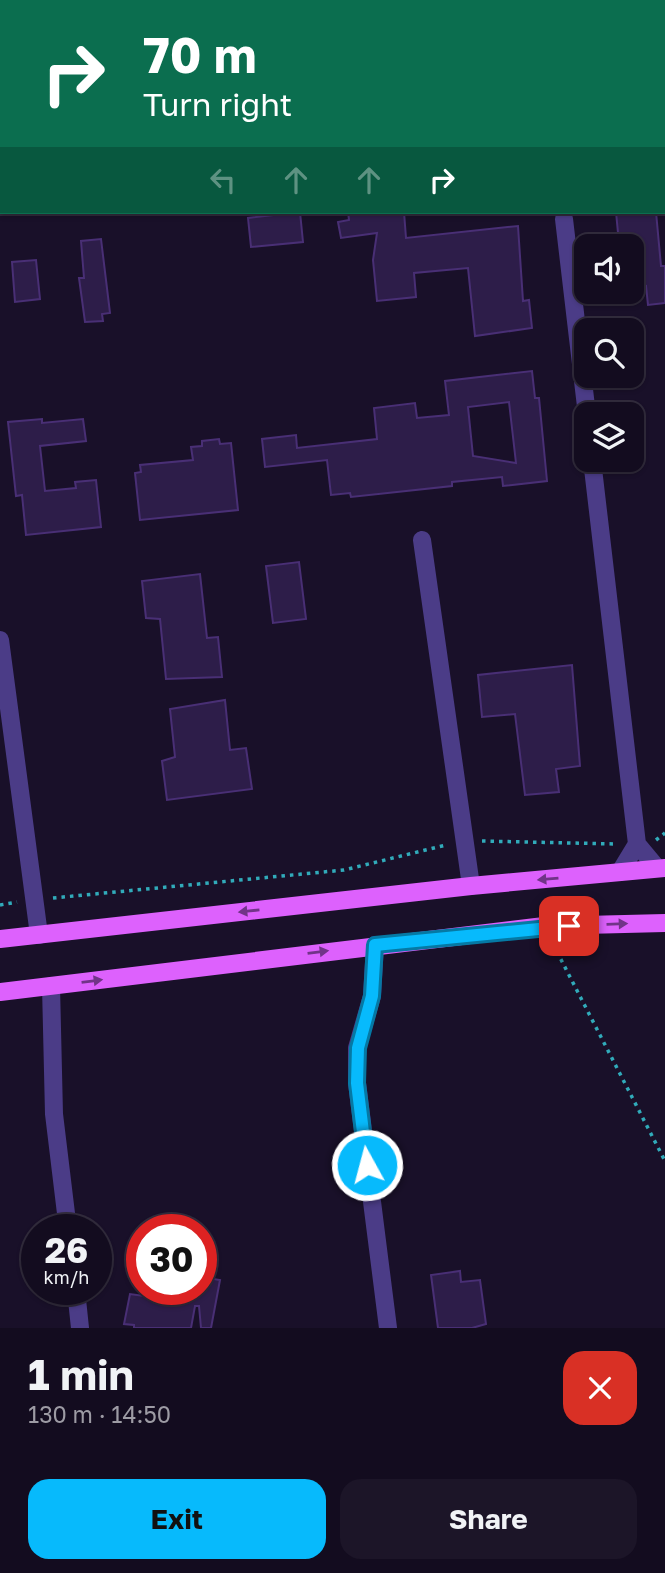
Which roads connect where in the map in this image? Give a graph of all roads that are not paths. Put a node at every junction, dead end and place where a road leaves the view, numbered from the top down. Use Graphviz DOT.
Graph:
graph roads {
  1 [pos="564,219"];
  2 [pos="585,402"];
  3 [pos="593,472"];
  4 [pos="422,540"];
  5 [pos="0,640"];
  6 [pos="637,844"];
  7 [pos="661,868"];
  8 [pos="621,872"];
  9 [pos="471,886"];
  10 [pos="665,923"];
  11 [pos="39,935"];
  12 [pos="0,939"];
  13 [pos="375,945"];
  14 [pos="51,986"];
  15 [pos="0,992"];
  16 [pos="66,1214"];
  17 [pos="78,1305"];
  18 [pos="80,1328"];
  19 [pos="388,1328"];
  1 -- 2 [label="street"];
  3 -- 6 [label="street"];
  4 -- 9 [label="street"];
  5 -- 11 [label="street"];
  6 -- 7 [label="street"];
  6 -- 8 [label="street"];
  7 -- 8 [label="main road"];
  8 -- 9 [label="main road, one-way"];
  9 -- 11 [label="main road, one-way"];
  13 -- 10 [label="main road, one-way"];
  11 -- 12 [label="main road"];
  14 -- 13 [label="main road, one-way"];
  13 -- 19 [label="street"];
  14 -- 15 [label="main road"];
  14 -- 16 [label="street"];
  17 -- 18 [label="street"];
}
